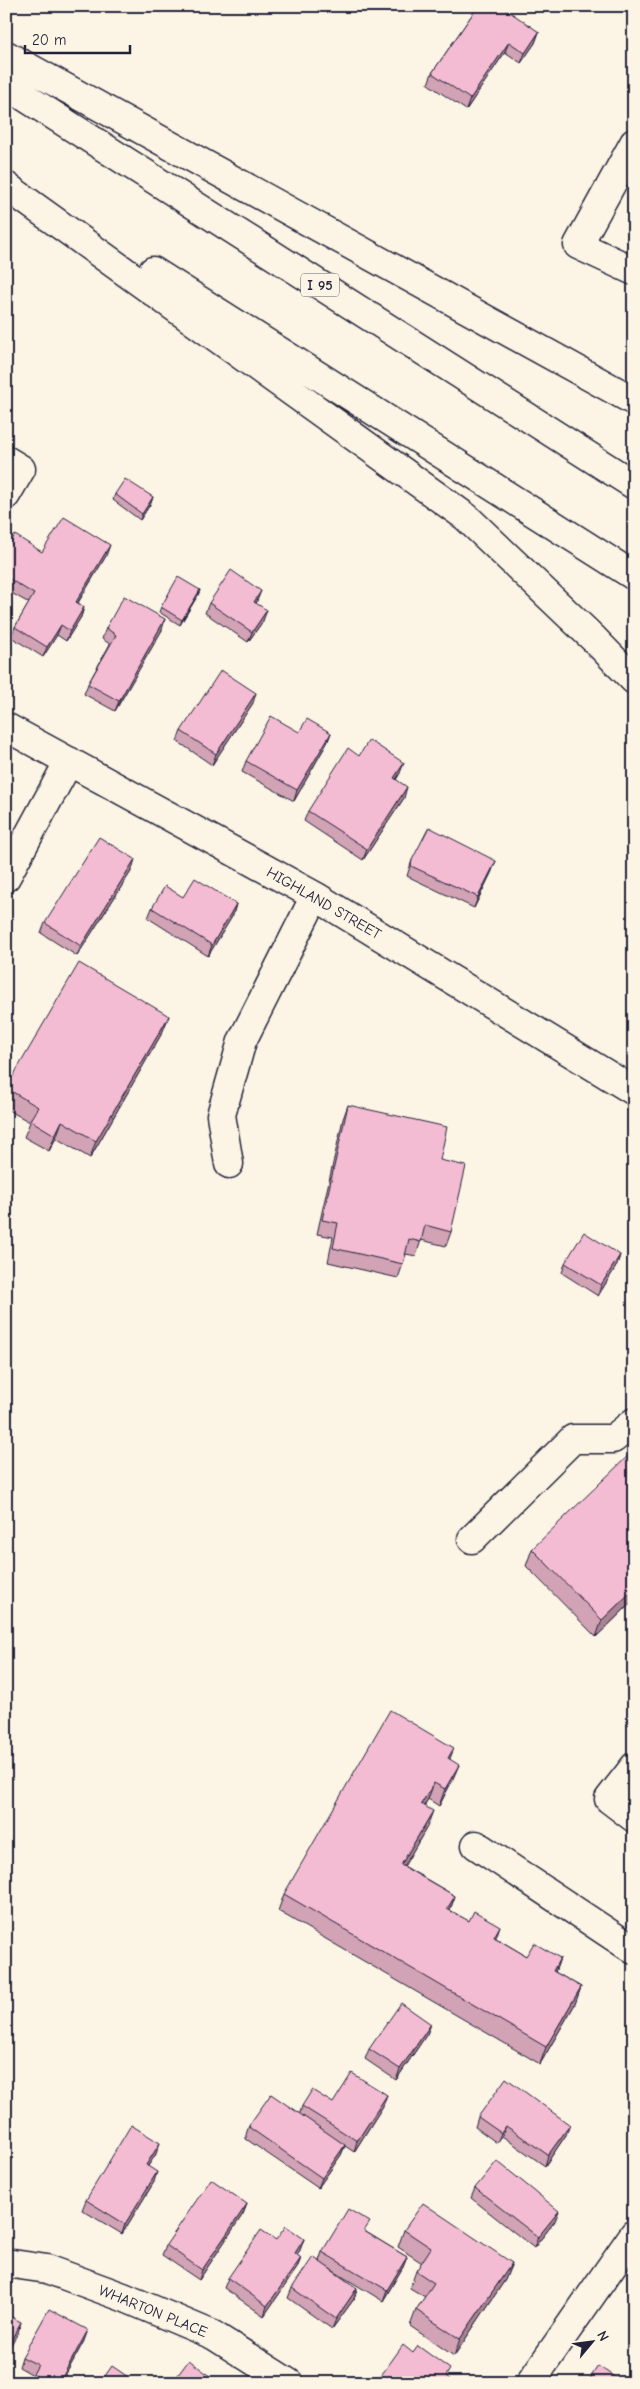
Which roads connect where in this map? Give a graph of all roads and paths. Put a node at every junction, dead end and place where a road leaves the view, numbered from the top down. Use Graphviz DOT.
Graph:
graph roads {
  1 [pos="6,55"];
  2 [pos="6,85"];
  3 [pos="634,143"];
  4 [pos="6,178"];
  5 [pos="6,186"];
  6 [pos="634,271"];
  7 [pos="634,402"];
  8 [pos="6,460"];
  9 [pos="634,485"];
  10 [pos="6,495"];
  11 [pos="634,576"];
  12 [pos="634,680"];
  13 [pos="6,727"];
  14 [pos="69,761"];
  15 [pos="6,877"];
  16 [pos="315,896"];
  17 [pos="634,1091"];
  18 [pos="229,1164"];
  19 [pos="634,1422"];
  20 [pos="472,1539"];
  21 [pos="634,1766"];
  22 [pos="634,1818"];
  23 [pos="476,1845"];
  24 [pos="634,1950"];
  25 [pos="634,2234"];
  26 [pos="6,2263"];
  27 [pos="289,2383"];
  28 [pos="530,2383"];
  1 -- 7 [label="main road"];
  2 -- 9 [label="main road, I 95"];
  3 -- 6 [label="main road"];
  4 -- 11 [label="main road"];
  5 -- 12 [label="main road"];
  8 -- 10 [label="main road"];
  13 -- 14 [label="main road, HIGHLAND STREET"];
  14 -- 15 [label="main road"];
  14 -- 16 [label="main road, HIGHLAND STREET"];
  16 -- 17 [label="main road, HIGHLAND STREET"];
  16 -- 18 [label="main road"];
  19 -- 20 [label="main road"];
  21 -- 22 [label="main road"];
  23 -- 24 [label="main road"];
  25 -- 28 [label="main road"];
  26 -- 27 [label="main road, WHARTON PLACE"];
}
